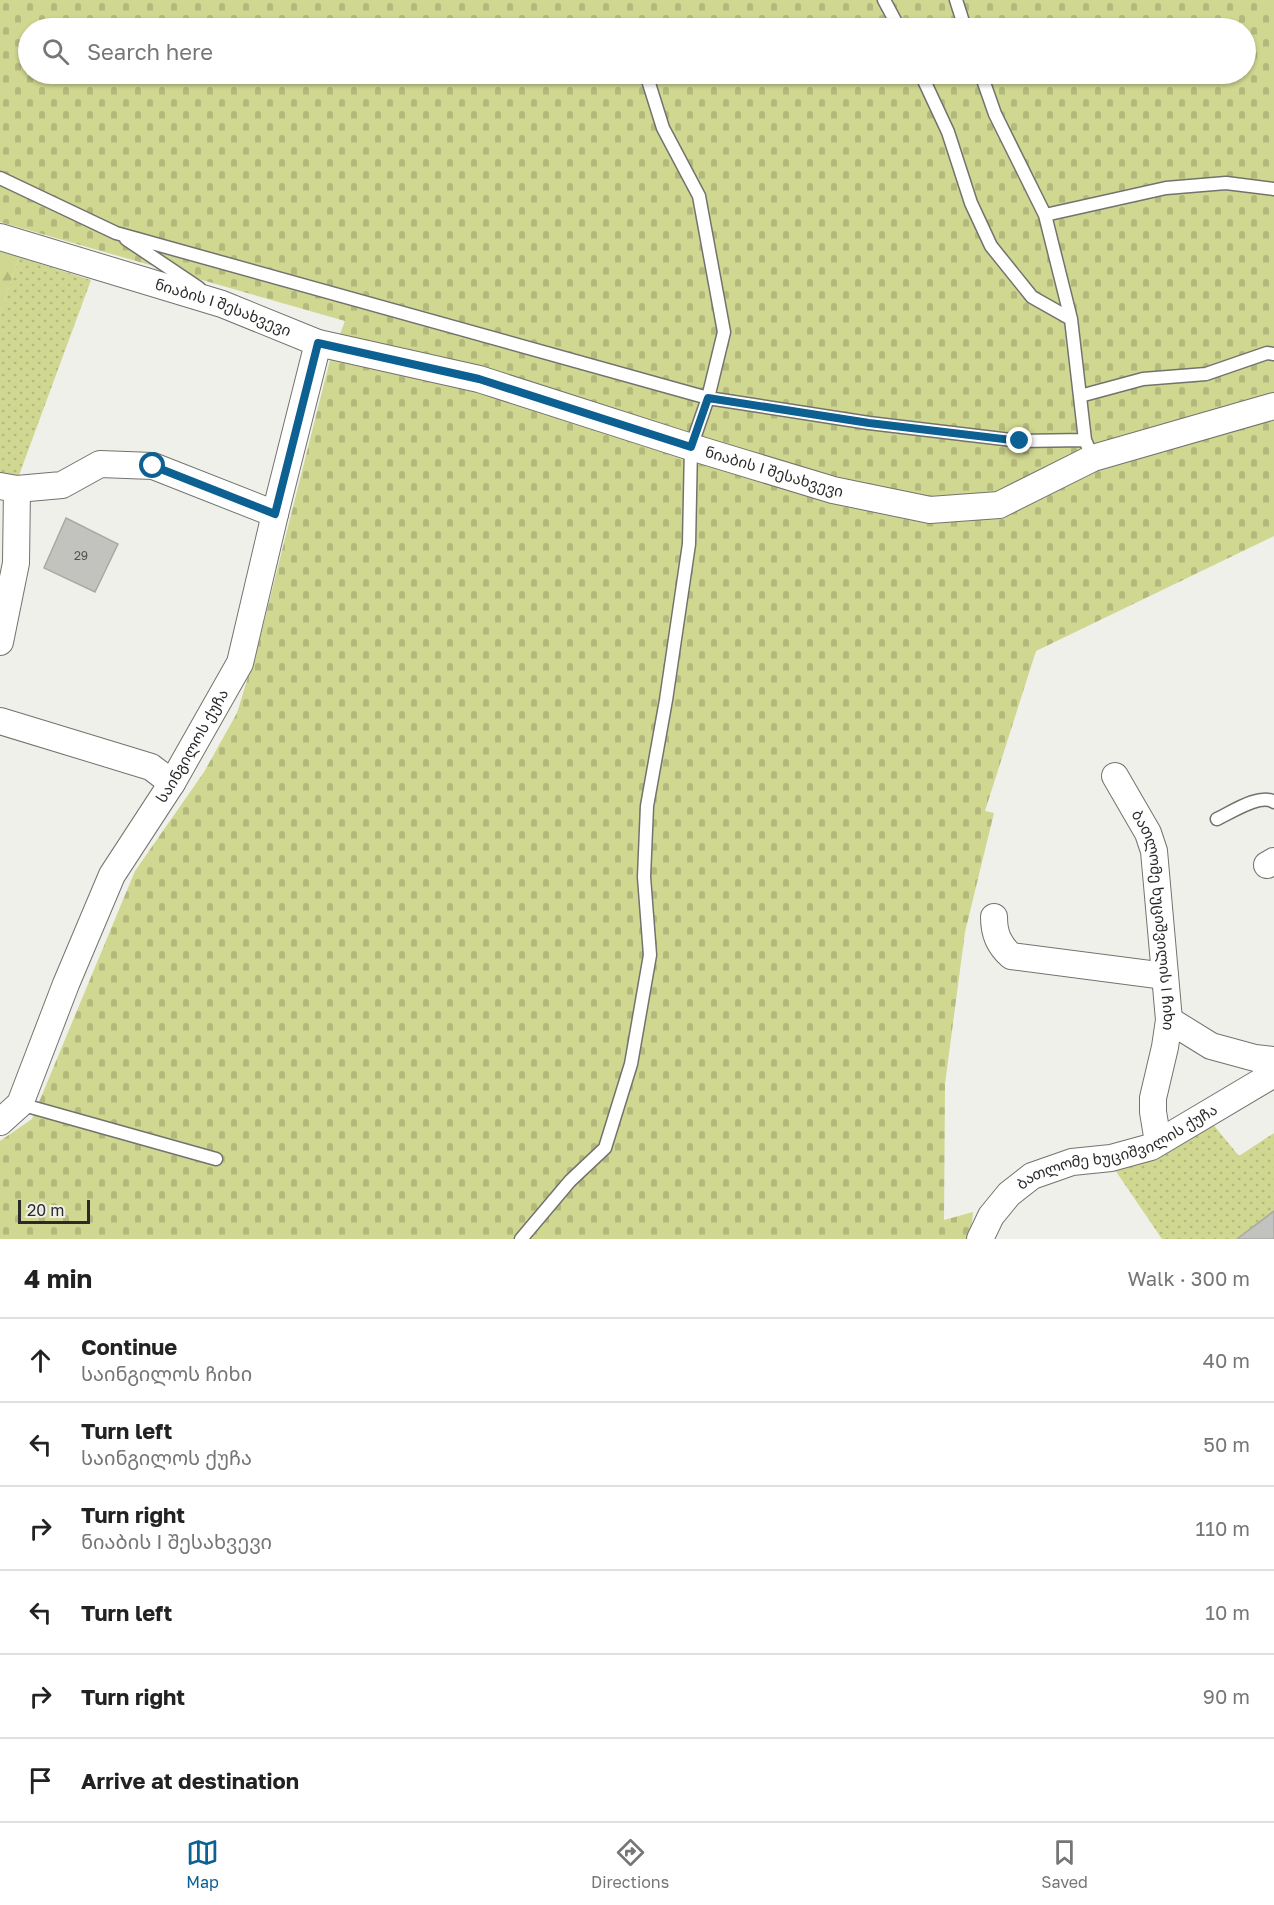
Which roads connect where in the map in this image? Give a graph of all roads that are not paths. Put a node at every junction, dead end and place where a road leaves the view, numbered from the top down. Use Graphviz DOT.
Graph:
graph roads {
  1 [pos="884,0"];
  2 [pos="956,0"];
  3 [pos="894,18"];
  4 [pos="962,18"];
  5 [pos="649,84"];
  6 [pos="926,84"];
  7 [pos="984,84"];
  8 [pos="0,178"];
  9 [pos="1274,189"];
  10 [pos="1044,215"];
  11 [pos="116,233"];
  12 [pos="0,237"];
  13 [pos="222,304"];
  14 [pos="1071,319"];
  15 [pos="318,343"];
  16 [pos="1274,354"];
  17 [pos="1080,396"];
  18 [pos="708,398"];
  19 [pos="1274,406"];
  20 [pos="691,447"];
  21 [pos="1089,449"];
  22 [pos="9,487"];
  23 [pos="275,514"];
  24 [pos="0,642"];
  25 [pos="1,728"];
  26 [pos="1115,776"];
  27 [pos="172,783"];
  28 [pos="1274,802"];
  29 [pos="1217,819"];
  30 [pos="994,917"];
  31 [pos="1165,976"];
  32 [pos="1169,1020"];
  33 [pos="1274,1060"];
  34 [pos="1274,1074"];
  35 [pos="20,1104"];
  36 [pos="0,1122"];
  37 [pos="1158,1142"];
  38 [pos="216,1159"];
  39 [pos="521,1239"];
  40 [pos="980,1239"];
  1 -- 3 [label="lane"];
  2 -- 4 [label="lane"];
  5 -- 18 [label="lane"];
  6 -- 14 [label="lane"];
  7 -- 10 [label="lane"];
  8 -- 11 [label="lane"];
  9 -- 10 [label="lane"];
  10 -- 14 [label="lane"];
  11 -- 13 [label="lane"];
  11 -- 18 [label="lane"];
  12 -- 13 [label="street, ნიაბის I შესახვევი"];
  13 -- 15 [label="street, ნიაბის I შესახვევი"];
  14 -- 17 [label="lane"];
  15 -- 20 [label="street, ნიაბის I შესახვევი"];
  15 -- 23 [label="street, საინგილოს ქუჩა"];
  16 -- 17 [label="lane"];
  17 -- 21 [label="lane"];
  18 -- 20 [label="lane"];
  18 -- 21 [label="lane"];
  19 -- 21 [label="street, ნიაბის I შესახვევი"];
  20 -- 21 [label="street, ნიაბის I შესახვევი"];
  20 -- 39 [label="lane"];
  22 -- 23 [label="street"];
  22 -- 24 [label="street"];
  23 -- 27 [label="street, საინგილოს ქუჩა"];
  25 -- 27 [label="street"];
  26 -- 31 [label="street, ბათლომე ხუციშვილის I ჩიხი"];
  27 -- 35 [label="street, საინგილოს ქუჩა"];
  28 -- 29 [label="lane"];
  30 -- 31 [label="street"];
  31 -- 32 [label="street, ბათლომე ხუციშვილის I ჩიხი"];
  32 -- 33 [label="street"];
  32 -- 37 [label="street, ბათლომე ხუციშვილის I ჩიხი"];
  34 -- 37 [label="street, ბათლომე ხუციშვილის ქუჩა"];
  35 -- 36 [label="street, საინგილოს ქუჩა"];
  35 -- 38 [label="lane"];
  37 -- 40 [label="street, ბათლომე ხუციშვილის ქუჩა"];
}
